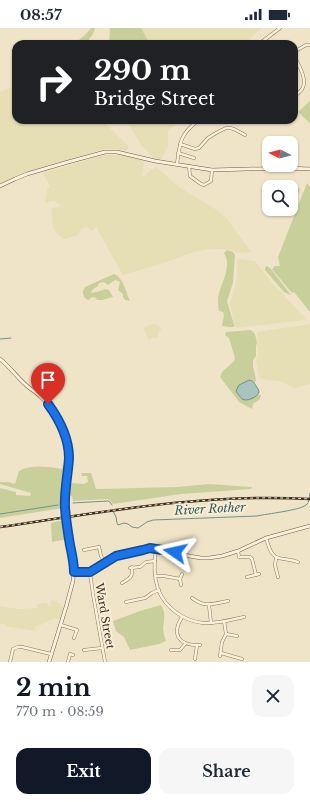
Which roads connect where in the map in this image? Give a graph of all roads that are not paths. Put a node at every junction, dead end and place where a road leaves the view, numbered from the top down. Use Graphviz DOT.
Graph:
graph roads {
  1 [pos="280,28"];
  2 [pos="265,40"];
  3 [pos="310,45"];
  4 [pos="298,50"];
  5 [pos="298,64"];
  6 [pos="298,93"];
  7 [pos="195,124"];
  8 [pos="245,134"];
  9 [pos="180,144"];
  10 [pos="178,153"];
  11 [pos="194,158"];
  12 [pos="177,164"];
  13 [pos="189,166"];
  14 [pos="212,170"];
  15 [pos="310,170"];
  16 [pos="0,186"];
  17 [pos="0,358"];
  18 [pos="310,526"];
  19 [pos="266,538"];
  20 [pos="156,549"];
  21 [pos="84,550"];
  22 [pos="238,551"];
  23 [pos="276,558"];
  24 [pos="155,561"];
  25 [pos="106,562"];
  26 [pos="298,562"];
  27 [pos="74,572"];
  28 [pos="90,572"];
  29 [pos="182,574"];
  30 [pos="156,576"];
  31 [pos="247,577"];
  32 [pos="278,577"];
  33 [pos="180,579"];
  34 [pos="122,583"];
  35 [pos="181,585"];
  36 [pos="159,590"];
  37 [pos="192,598"];
  38 [pos="228,601"];
  39 [pos="126,602"];
  40 [pos="209,605"];
  41 [pos="182,617"];
  42 [pos="244,617"];
  43 [pos="224,621"];
  44 [pos="212,623"];
  45 [pos="61,625"];
  46 [pos="226,634"];
  47 [pos="237,636"];
  48 [pos="74,638"];
  49 [pos="185,644"];
  50 [pos="102,648"];
  51 [pos="84,650"];
  52 [pos="171,650"];
  53 [pos="51,654"];
  54 [pos="71,654"];
  55 [pos="195,659"];
  56 [pos="242,659"];
  57 [pos="10,662"];
  58 [pos="49,662"];
  59 [pos="68,662"];
  60 [pos="105,662"];
  1 -- 2 [label="street"];
  3 -- 4 [label="street"];
  5 -- 6 [label="street"];
  7 -- 9 [label="street"];
  8 -- 9 [label="street"];
  9 -- 10 [label="street"];
  10 -- 11 [label="street"];
  10 -- 12 [label="street"];
  12 -- 13 [label="street"];
  12 -- 16 [label="street"];
  13 -- 14 [label="street"];
  13 -- 14 [label="street"];
  14 -- 15 [label="street"];
  17 -- 27 [label="street, bridge"];
  18 -- 19 [label="street"];
  19 -- 22 [label="street"];
  19 -- 23 [label="street"];
  20 -- 22 [label="street"];
  20 -- 24 [label="street"];
  20 -- 25 [label="street"];
  21 -- 25 [label="street"];
  22 -- 31 [label="street"];
  23 -- 26 [label="street"];
  23 -- 32 [label="street"];
  24 -- 30 [label="street"];
  24 -- 34 [label="street"];
  25 -- 28 [label="street"];
  27 -- 28 [label="street"];
  27 -- 45 [label="street"];
  28 -- 50 [label="street, Ward Street"];
  29 -- 33 [label="street"];
  30 -- 33 [label="street"];
  30 -- 36 [label="street"];
  33 -- 35 [label="street"];
  36 -- 39 [label="street"];
  36 -- 41 [label="street"];
  37 -- 40 [label="street"];
  38 -- 40 [label="street"];
  40 -- 44 [label="street"];
  41 -- 44 [label="street"];
  41 -- 49 [label="street"];
  42 -- 43 [label="street"];
  43 -- 44 [label="street"];
  43 -- 46 [label="street"];
  45 -- 48 [label="street"];
  45 -- 53 [label="street"];
  46 -- 47 [label="street"];
  46 -- 56 [label="street"];
  49 -- 52 [label="street"];
  49 -- 55 [label="street"];
  50 -- 51 [label="street"];
  50 -- 60 [label="street, Ward Street"];
  53 -- 57 [label="street"];
  53 -- 58 [label="street"];
  54 -- 59 [label="street"];
}
